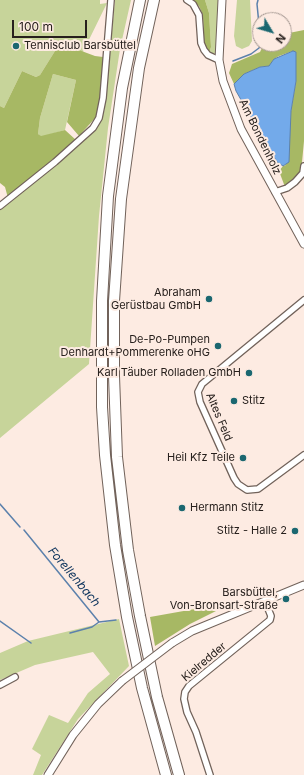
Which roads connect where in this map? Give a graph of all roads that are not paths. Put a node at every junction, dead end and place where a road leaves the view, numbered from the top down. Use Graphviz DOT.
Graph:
graph roads {
  1 [pos="111,0"];
  2 [pos="140,0"];
  3 [pos="154,0"];
  4 [pos="187,0"];
  5 [pos="222,0"];
  6 [pos="219,60"];
  7 [pos="304,166"];
  8 [pos="275,192"];
  9 [pos="0,206"];
  10 [pos="304,244"];
  11 [pos="304,300"];
  12 [pos="304,455"];
  13 [pos="303,587"];
  14 [pos="265,601"];
  15 [pos="15,677"];
  16 [pos="0,685"];
  17 [pos="48,775"];
  18 [pos="166,775"];
  19 [pos="179,775"];
  20 [pos="210,775"];
  1 -- 9 [label="street"];
  2 -- 18 [label="highway"];
  3 -- 19 [label="highway"];
  4 -- 6 [label="street"];
  5 -- 6 [label="main road, Am Bondenholz"];
  6 -- 8 [label="main road, Am Bondenholz"];
  7 -- 8 [label="street"];
  8 -- 10 [label="main road, Am Bondenholz"];
  11 -- 12 [label="street, Altes Feld"];
  13 -- 14 [label="main road"];
  14 -- 17 [label="main road, bridge"];
  14 -- 20 [label="street, Kielredder"];
  15 -- 16 [label="street"];
}
